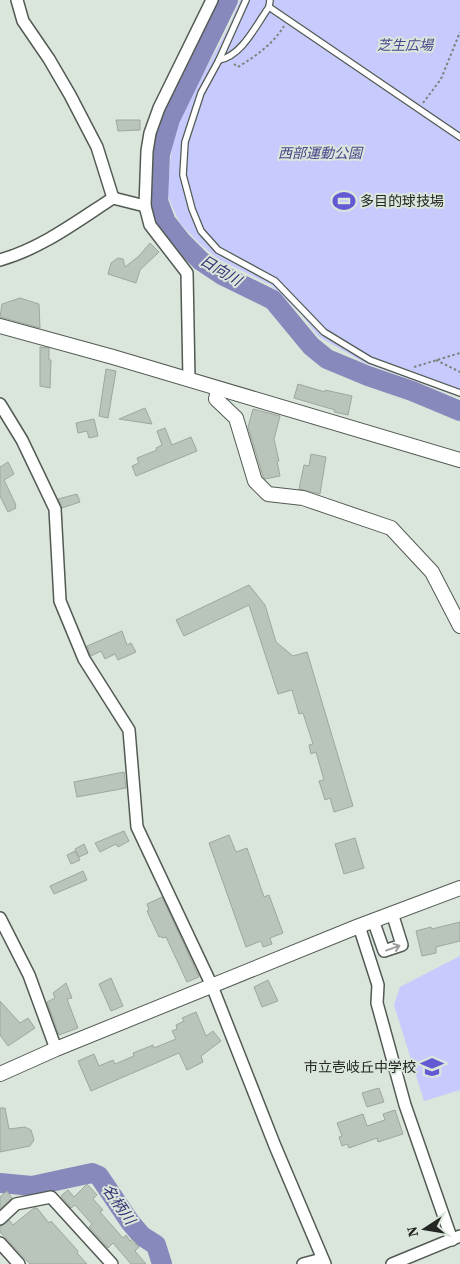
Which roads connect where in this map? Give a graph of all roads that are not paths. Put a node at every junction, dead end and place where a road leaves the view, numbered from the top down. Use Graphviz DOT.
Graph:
graph roads {
  1 [pos="17,0"];
  2 [pos="212,0"];
  3 [pos="246,0"];
  4 [pos="270,0"];
  5 [pos="269,7"];
  6 [pos="219,60"];
  7 [pos="460,137"];
  8 [pos="113,198"];
  9 [pos="145,206"];
  10 [pos="0,260"];
  11 [pos="0,326"];
  12 [pos="189,380"];
  13 [pos="218,389"];
  14 [pos="460,394"];
  15 [pos="0,404"];
  16 [pos="460,460"];
  17 [pos="460,626"];
  18 [pos="460,888"];
  19 [pos="392,913"];
  20 [pos="0,918"];
  21 [pos="373,920"];
  22 [pos="359,926"];
  23 [pos="212,986"];
  24 [pos="56,1049"];
  25 [pos="0,1074"];
  26 [pos="0,1219"];
  27 [pos="456,1238"];
  28 [pos="0,1243"];
  29 [pos="324,1261"];
  30 [pos="20,1264"];
  31 [pos="112,1264"];
  32 [pos="303,1264"];
  33 [pos="392,1264"];
  1 -- 8 [label="street"];
  2 -- 9 [label="street"];
  3 -- 6 [label="lane"];
  4 -- 5 [label="lane"];
  5 -- 6 [label="lane"];
  5 -- 7 [label="lane"];
  6 -- 14 [label="lane"];
  8 -- 9 [label="street"];
  8 -- 10 [label="street"];
  9 -- 12 [label="street"];
  11 -- 12 [label="street"];
  12 -- 13 [label="street"];
  13 -- 16 [label="street"];
  13 -- 17 [label="street"];
  15 -- 23 [label="street"];
  18 -- 19 [label="street"];
  19 -- 21 [label="street"];
  21 -- 19 [label="street, one-way"];
  20 -- 24 [label="street"];
  21 -- 22 [label="street"];
  22 -- 23 [label="street"];
  22 -- 27 [label="street"];
  23 -- 24 [label="street"];
  23 -- 29 [label="street"];
  24 -- 25 [label="street"];
  26 -- 31 [label="street"];
  27 -- 33 [label="street"];
  28 -- 30 [label="street"];
  29 -- 32 [label="street"];
}
